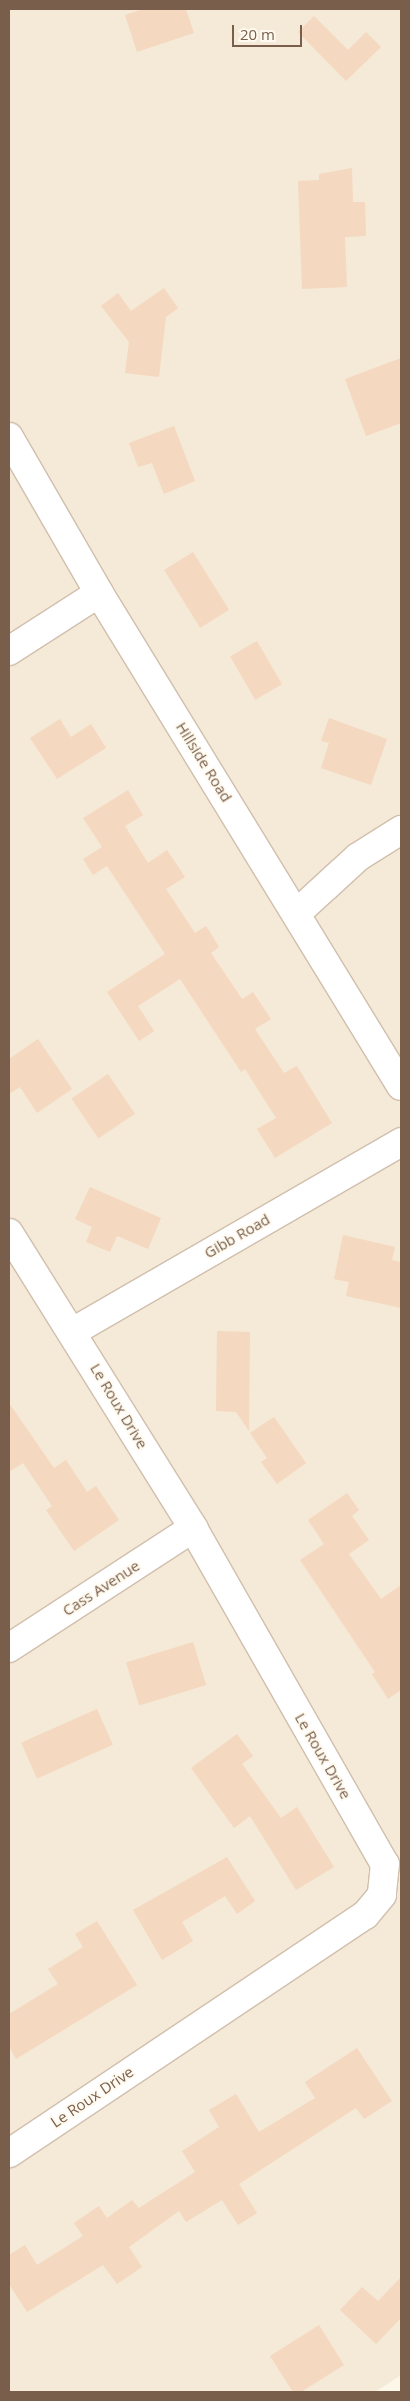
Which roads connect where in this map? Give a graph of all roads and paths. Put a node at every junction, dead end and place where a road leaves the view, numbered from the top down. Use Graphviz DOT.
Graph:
graph roads {
  1 [pos="9,438"];
  2 [pos="99,594"];
  3 [pos="9,651"];
  4 [pos="401,830"];
  5 [pos="298,912"];
  6 [pos="401,1086"];
  7 [pos="401,1142"];
  8 [pos="9,1233"];
  9 [pos="74,1331"];
  10 [pos="194,1528"];
  11 [pos="9,1648"];
  12 [pos="9,2153"];
  1 -- 2 [label="street, Hillside Road"];
  2 -- 3 [label="street"];
  2 -- 5 [label="street, Hillside Road"];
  4 -- 5 [label="street"];
  5 -- 6 [label="street, Hillside Road"];
  7 -- 9 [label="street, Gibb Road"];
  8 -- 9 [label="street, Le Roux Drive"];
  9 -- 10 [label="street, Le Roux Drive"];
  10 -- 11 [label="street, Cass Avenue"];
  10 -- 12 [label="street, Le Roux Drive"];
}
